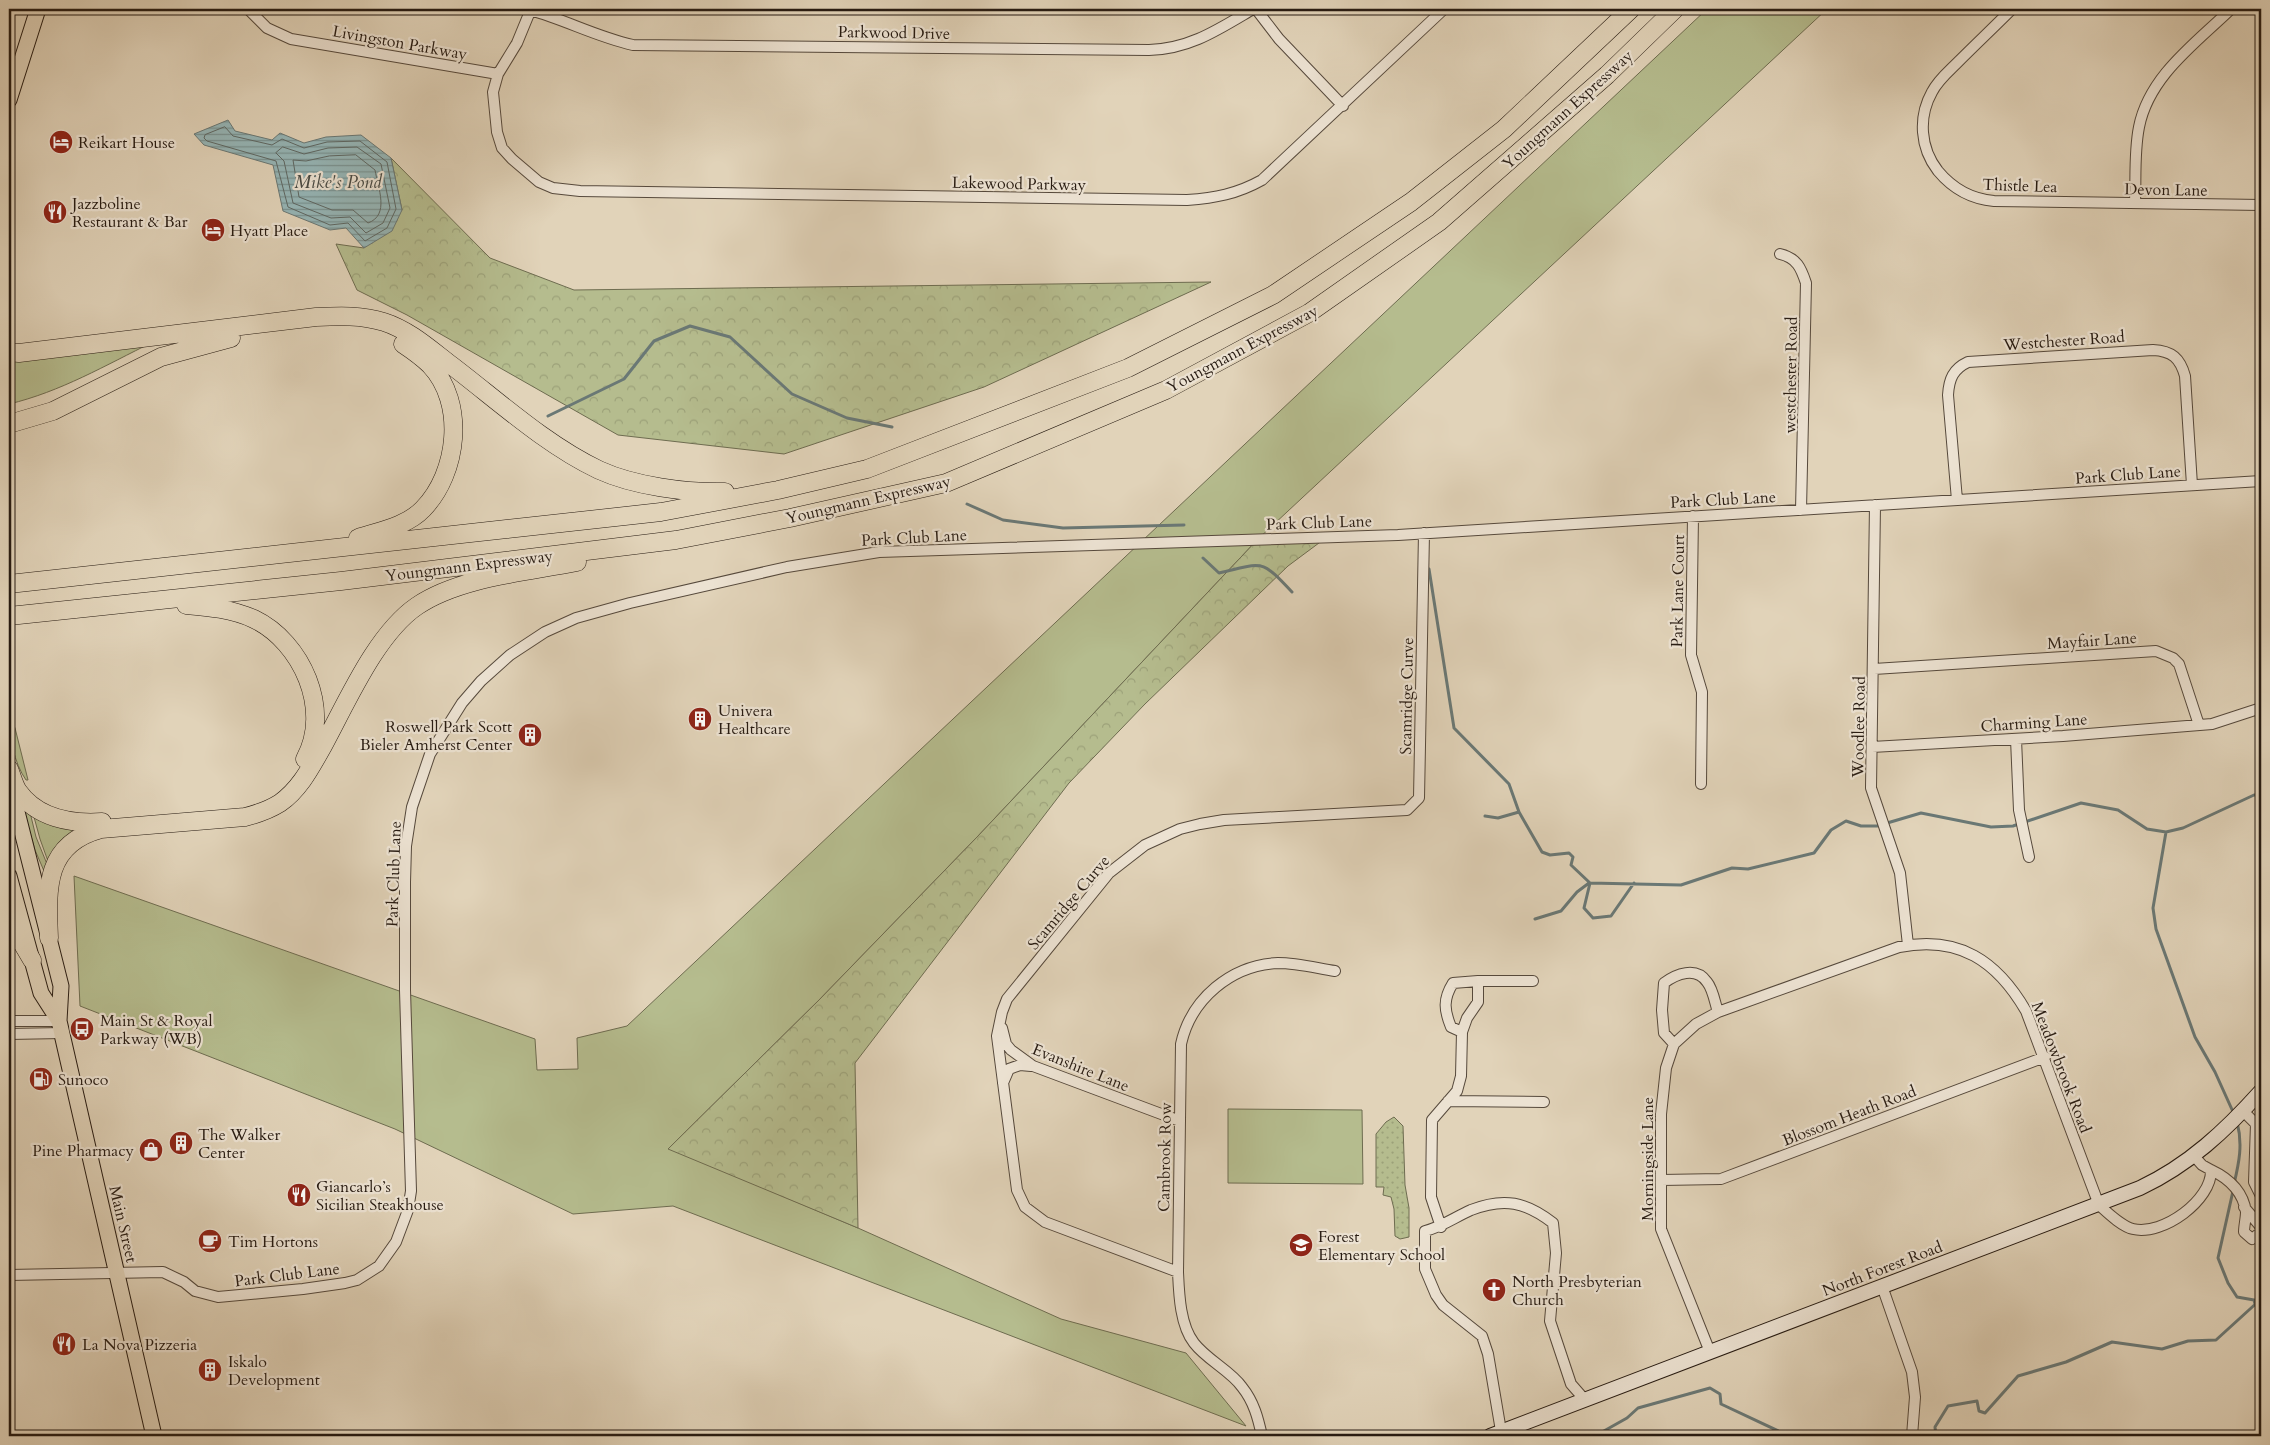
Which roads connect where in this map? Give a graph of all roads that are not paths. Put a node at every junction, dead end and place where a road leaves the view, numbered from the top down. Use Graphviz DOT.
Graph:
graph roads {
  1 [pos="38,9"];
  2 [pos="248,9"];
  3 [pos="531,9"];
  4 [pos="1254,9"];
  5 [pos="1444,9"];
  6 [pos="1631,9"];
  7 [pos="1676,9"];
  8 [pos="2012,9"];
  9 [pos="2231,9"];
  10 [pos="498,74"];
  11 [pos="9,100"];
  12 [pos="1343,106"];
  13 [pos="2070,202"];
  14 [pos="2136,203"];
  15 [pos="2261,205"];
  16 [pos="1780,254"];
  17 [pos="226,328"];
  18 [pos="9,352"];
  19 [pos="9,421"];
  20 [pos="2261,481"];
  21 [pos="2192,486"];
  22 [pos="778,490"];
  23 [pos="1957,500"];
  24 [pos="1875,505"];
  25 [pos="1801,510"];
  26 [pos="1693,516"];
  27 [pos="1424,533"];
  28 [pos="676,540"];
  29 [pos="317,550"];
  30 [pos="9,584"];
  31 [pos="151,601"];
  32 [pos="9,616"];
  33 [pos="1874,669"];
  34 [pos="2261,708"];
  35 [pos="2198,725"];
  36 [pos="2016,739"];
  37 [pos="1872,747"];
  38 [pos="9,769"];
  39 [pos="9,778"];
  40 [pos="1701,784"];
  41 [pos="2029,857"];
  42 [pos="9,876"];
  43 [pos="9,920"];
  44 [pos="50,938"];
  45 [pos="1908,945"];
  46 [pos="32,960"];
  47 [pos="1335,971"];
  48 [pos="1478,981"];
  49 [pos="1533,981"];
  50 [pos="1002,1012"];
  51 [pos="1718,1012"];
  52 [pos="9,1021"];
  53 [pos="60,1027"];
  54 [pos="1462,1032"];
  55 [pos="9,1034"];
  56 [pos="1674,1044"];
  57 [pos="2045,1057"];
  58 [pos="1033,1066"];
  59 [pos="1003,1084"];
  60 [pos="2261,1091"];
  61 [pos="1448,1101"];
  62 [pos="1544,1102"];
  63 [pos="2243,1111"];
  64 [pos="1180,1121"];
  65 [pos="2194,1156"];
  66 [pos="2211,1170"];
  67 [pos="1661,1180"];
  68 [pos="2261,1196"];
  69 [pos="2098,1205"];
  70 [pos="2244,1206"];
  71 [pos="2261,1227"];
  72 [pos="1440,1228"];
  73 [pos="2261,1232"];
  74 [pos="1178,1272"];
  75 [pos="9,1274"];
  76 [pos="117,1274"];
  77 [pos="1882,1286"];
  78 [pos="1710,1352"];
  79 [pos="1585,1400"];
  80 [pos="1496,1434"];
  81 [pos="154,1436"];
  82 [pos="1262,1436"];
  83 [pos="1912,1436"];
  1 -- 11 [label="main road"];
  2 -- 10 [label="street, Livingston Parkway"];
  3 -- 4 [label="street, Parkwood Drive"];
  3 -- 10 [label="street"];
  4 -- 12 [label="street"];
  5 -- 12 [label="street, Lakewood Parkway"];
  6 -- 22 [label="highway, Youngmann Expressway"];
  7 -- 28 [label="highway, Youngmann Expressway"];
  8 -- 13 [label="street, Thistle Lea"];
  9 -- 14 [label="street"];
  10 -- 12 [label="street, Lakewood Parkway"];
  13 -- 14 [label="street, Devon Lane"];
  14 -- 15 [label="street, Devon Lane"];
  16 -- 25 [label="street, westchester Road"];
  17 -- 18 [label="highway"];
  17 -- 19 [label="highway"];
  17 -- 22 [label="highway"];
  19 -- 29 [label="highway"];
  20 -- 21 [label="street, Park Club Lane"];
  21 -- 23 [label="street, Park Club Lane"];
  21 -- 23 [label="street, Westchester Road"];
  22 -- 29 [label="highway, Youngmann Expressway"];
  23 -- 24 [label="street, Park Club Lane"];
  24 -- 25 [label="street, Park Club Lane"];
  24 -- 33 [label="street, Woodlee Road"];
  25 -- 26 [label="street, Park Club Lane"];
  26 -- 27 [label="street, Park Club Lane"];
  26 -- 40 [label="street, Park Lane Court"];
  27 -- 50 [label="street, Scamridge Curve"];
  27 -- 76 [label="street, Park Club Lane"];
  28 -- 31 [label="highway, Youngmann Expressway"];
  28 -- 44 [label="highway"];
  29 -- 30 [label="highway, Youngmann Expressway"];
  31 -- 32 [label="highway, Youngmann Expressway"];
  31 -- 38 [label="highway"];
  33 -- 35 [label="street, Mayfair Lane"];
  33 -- 37 [label="street, Woodlee Road"];
  34 -- 35 [label="street"];
  35 -- 36 [label="street, Charming Lane"];
  36 -- 37 [label="street, Charming Lane"];
  36 -- 41 [label="street"];
  37 -- 45 [label="street, Woodlee Road"];
  39 -- 44 [label="main road, Main Street"];
  42 -- 46 [label="main road, Main Street"];
  43 -- 46 [label="highway"];
  44 -- 53 [label="main road, Main Street"];
  45 -- 51 [label="street, Meadowbrook Road"];
  45 -- 57 [label="street, Meadowbrook Road"];
  46 -- 53 [label="main road, Main Street"];
  47 -- 64 [label="street, Cambrook Row"];
  48 -- 49 [label="street"];
  48 -- 54 [label="street"];
  48 -- 54 [label="street"];
  50 -- 58 [label="street, Evanshire Lane"];
  50 -- 59 [label="street, Scamridge Curve"];
  51 -- 56 [label="street, Morningside Lane"];
  51 -- 56 [label="street"];
  52 -- 53 [label="street"];
  53 -- 55 [label="street"];
  53 -- 76 [label="main road, Main Street"];
  54 -- 61 [label="street"];
  56 -- 67 [label="street, Morningside Lane"];
  57 -- 67 [label="street, Blossom Heath Road"];
  57 -- 69 [label="street, Meadowbrook Road"];
  58 -- 59 [label="street"];
  58 -- 64 [label="street, Evanshire Lane"];
  59 -- 74 [label="street, Scamridge Curve"];
  60 -- 63 [label="main road, North Forest Road"];
  61 -- 62 [label="street"];
  61 -- 72 [label="street"];
  63 -- 65 [label="main road, North Forest Road"];
  63 -- 68 [label="street"];
  64 -- 74 [label="street, Cambrook Row"];
  65 -- 66 [label="street"];
  65 -- 69 [label="main road, North Forest Road"];
  66 -- 69 [label="street"];
  66 -- 70 [label="street"];
  67 -- 78 [label="street, Morningside Lane"];
  69 -- 77 [label="main road, North Forest Road"];
  70 -- 71 [label="street"];
  70 -- 73 [label="street"];
  72 -- 79 [label="street"];
  72 -- 80 [label="street"];
  74 -- 82 [label="street, Cambrook Row"];
  75 -- 76 [label="street, Park Club Lane"];
  76 -- 81 [label="main road, Main Street"];
  77 -- 78 [label="main road, North Forest Road"];
  77 -- 83 [label="street"];
  78 -- 79 [label="main road, North Forest Road"];
  79 -- 80 [label="main road, North Forest Road"];
}
